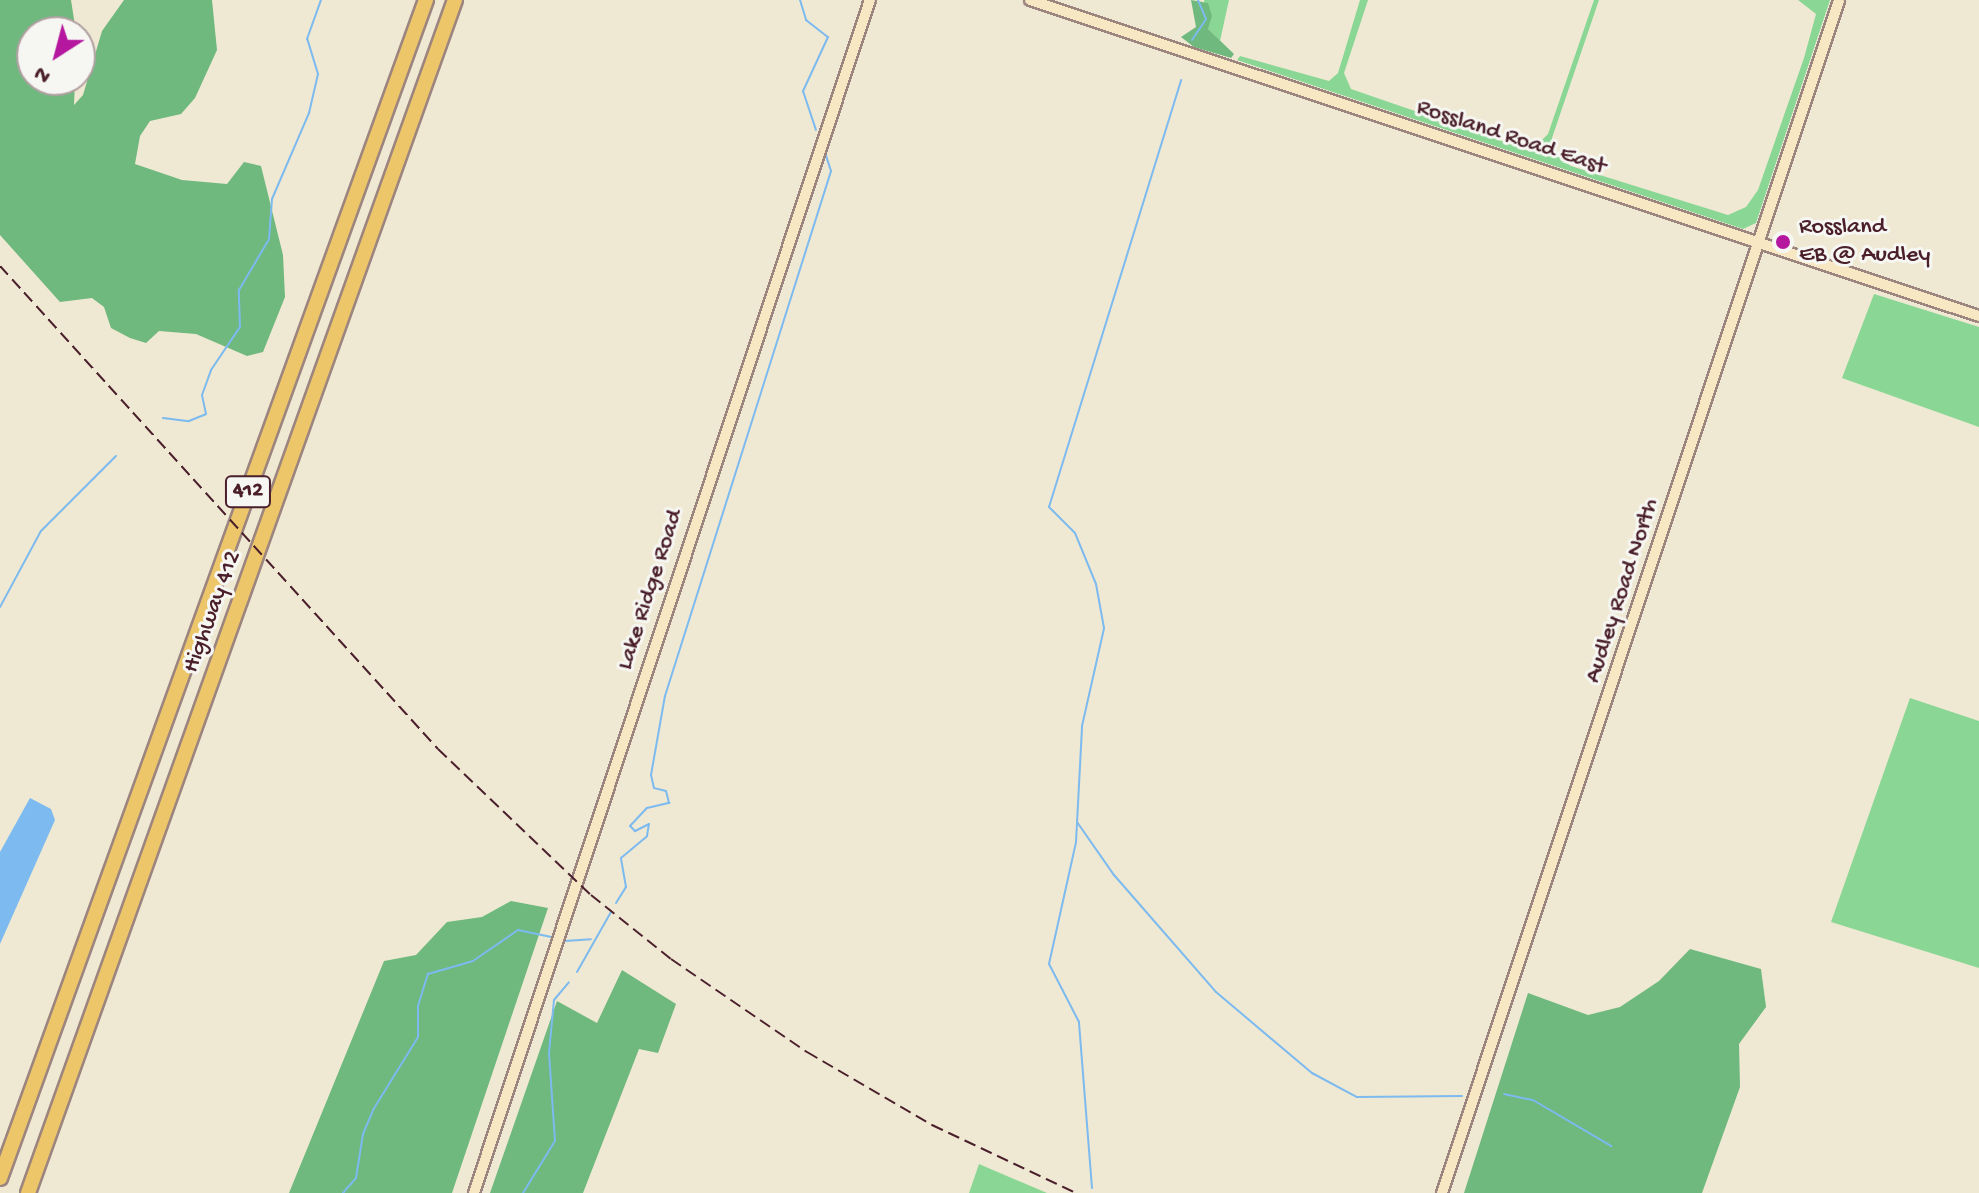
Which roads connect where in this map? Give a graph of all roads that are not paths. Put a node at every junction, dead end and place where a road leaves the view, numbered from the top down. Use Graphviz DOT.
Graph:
graph roads {
  1 [pos="426,0"];
  2 [pos="455,0"];
  3 [pos="870,0"];
  4 [pos="1030,0"];
  5 [pos="1839,0"];
  6 [pos="1759,242"];
  7 [pos="1979,316"];
  8 [pos="0,1178"];
  9 [pos="28,1193"];
  10 [pos="474,1193"];
  11 [pos="1442,1193"];
  1 -- 8 [label="highway, Highway 412 / 412"];
  2 -- 9 [label="highway, Highway 412 / 412"];
  3 -- 10 [label="main road, Lake Ridge Road"];
  4 -- 6 [label="main road, Rossland Road East"];
  5 -- 6 [label="main road, Audley Road North"];
  6 -- 7 [label="main road, Rossland Road East"];
  6 -- 11 [label="main road, Audley Road North"];
}
